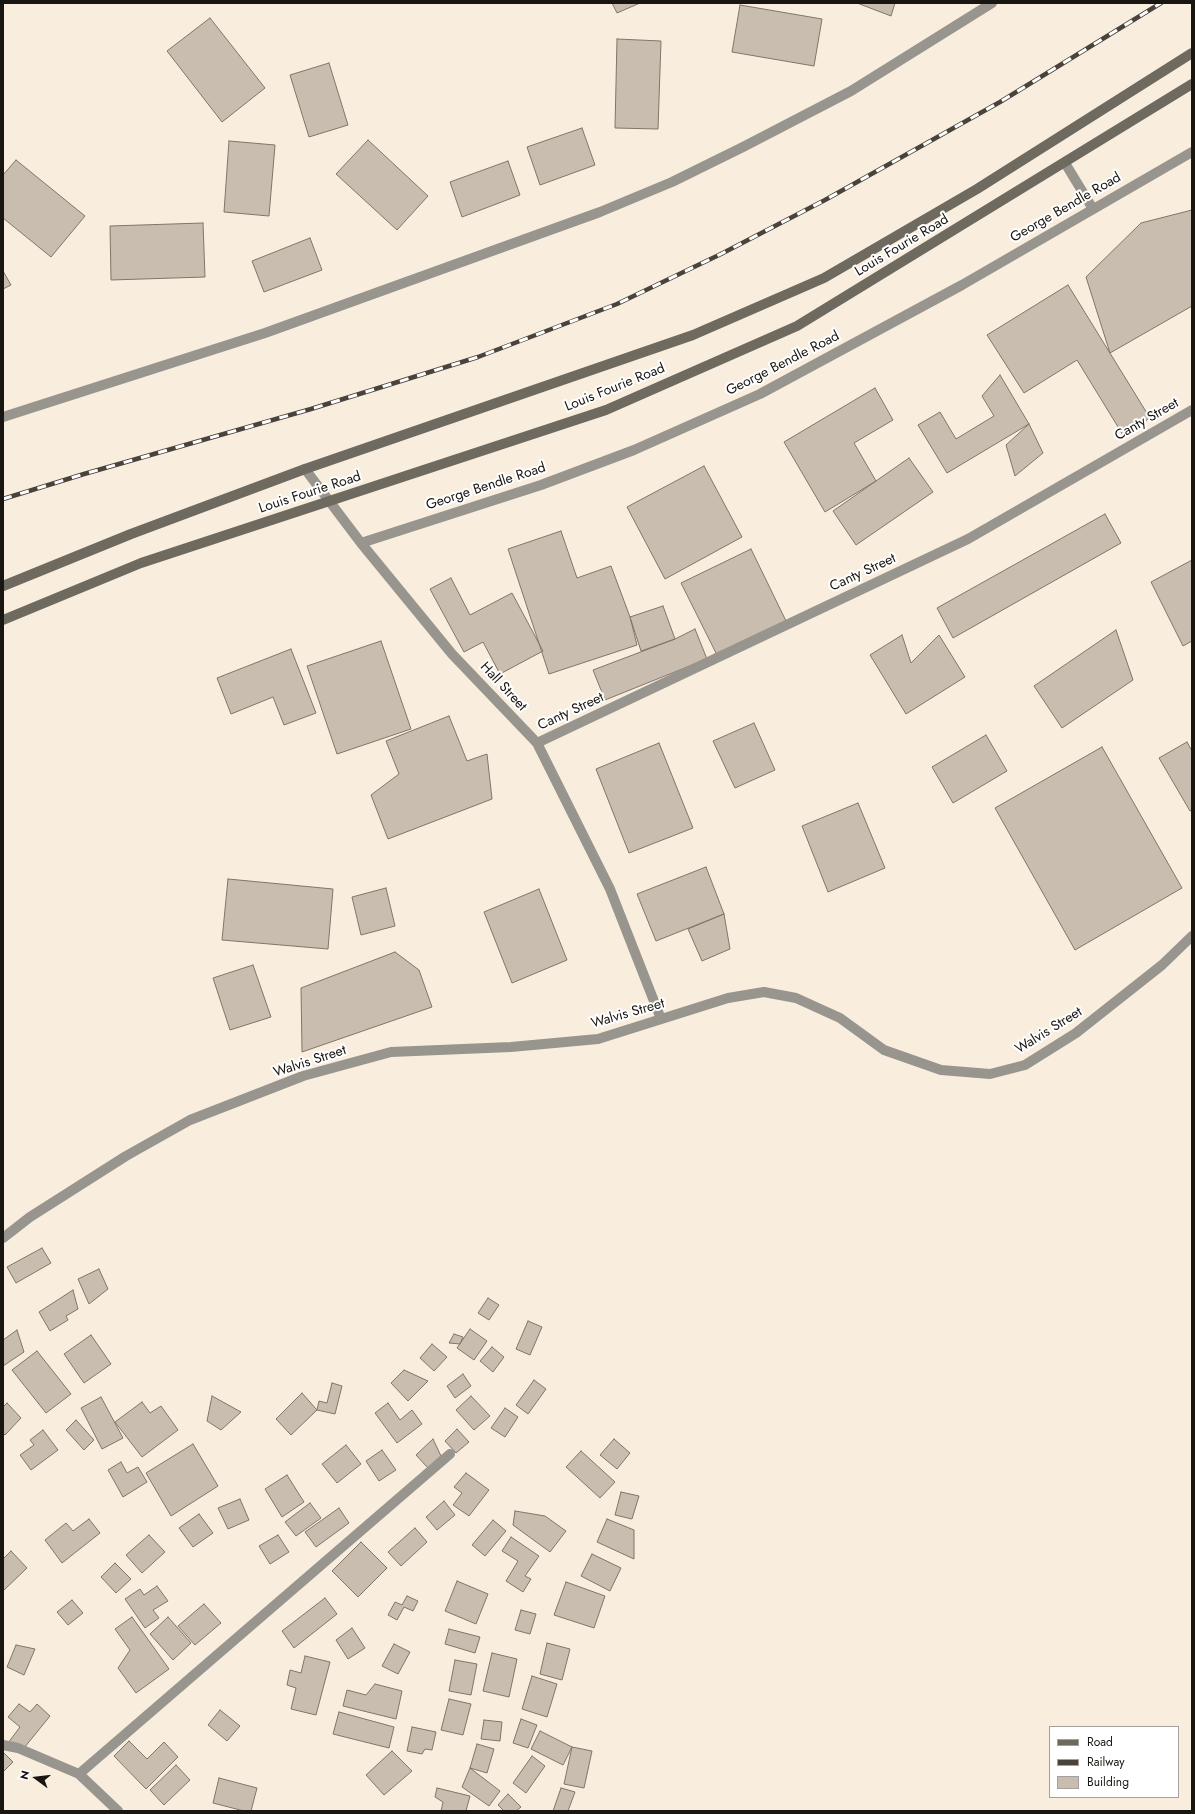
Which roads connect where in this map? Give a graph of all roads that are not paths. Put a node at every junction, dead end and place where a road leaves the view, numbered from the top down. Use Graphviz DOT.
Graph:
graph roads {
  1 [pos="992,3"];
  2 [pos="1192,53"];
  3 [pos="1192,84"];
  4 [pos="1192,152"];
  5 [pos="1064,163"];
  6 [pos="1093,209"];
  7 [pos="1192,410"];
  8 [pos="3,417"];
  9 [pos="305,469"];
  10 [pos="330,501"];
  11 [pos="361,543"];
  12 [pos="3,586"];
  13 [pos="3,620"];
  14 [pos="537,743"];
  15 [pos="1192,936"];
  16 [pos="661,1019"];
  17 [pos="3,1238"];
  18 [pos="450,1454"];
  19 [pos="3,1745"];
  20 [pos="79,1774"];
  21 [pos="118,1811"];
  1 -- 8 [label="street"];
  2 -- 9 [label="main road, Louis Fourie Road"];
  3 -- 5 [label="main road, Louis Fourie Road"];
  4 -- 6 [label="street, George Bendle Road"];
  5 -- 6 [label="street"];
  5 -- 10 [label="main road, Louis Fourie Road"];
  6 -- 11 [label="street, George Bendle Road"];
  7 -- 14 [label="street, Canty Street"];
  9 -- 10 [label="street, Hall Street"];
  9 -- 12 [label="main road, Louis Fourie Road"];
  10 -- 11 [label="street, Hall Street"];
  10 -- 13 [label="main road, Louis Fourie Road"];
  11 -- 14 [label="street, Hall Street"];
  14 -- 16 [label="street, Hall Street"];
  15 -- 16 [label="street, Walvis Street"];
  16 -- 17 [label="street, Walvis Street"];
  18 -- 20 [label="street"];
  19 -- 20 [label="street"];
  20 -- 21 [label="street"];
}
